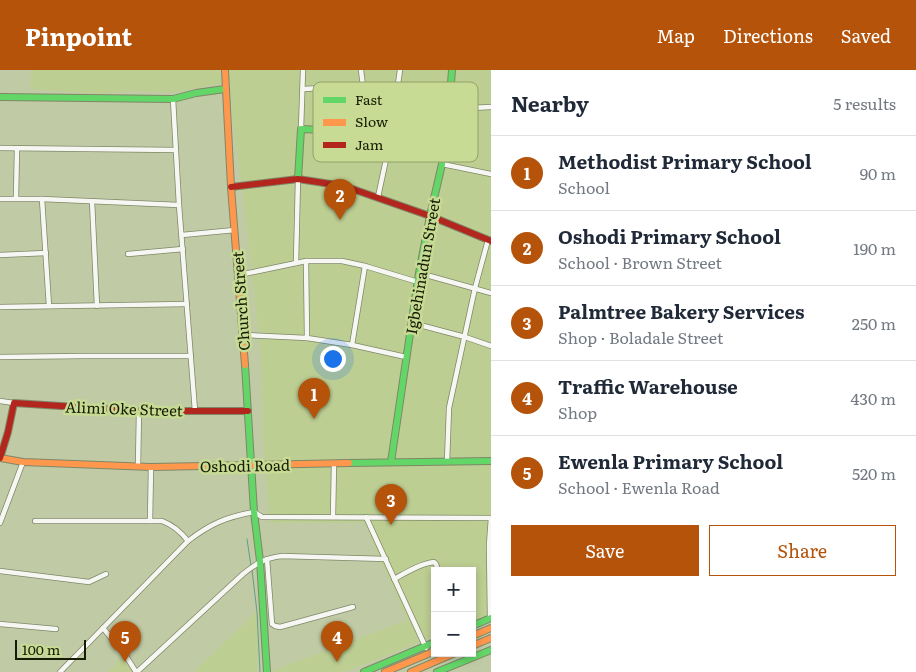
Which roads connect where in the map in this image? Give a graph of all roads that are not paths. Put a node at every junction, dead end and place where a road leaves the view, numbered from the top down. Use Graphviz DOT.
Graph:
graph roads {
  1 [pos="225,70"];
  2 [pos="303,70"];
  3 [pos="313,88"];
  4 [pos="225,89"];
  5 [pos="303,89"];
  6 [pos="0,97"];
  7 [pos="173,99"];
  8 [pos="491,107"];
  9 [pos="478,108"];
  10 [pos="301,129"];
  11 [pos="313,130"];
  12 [pos="0,148"];
  13 [pos="17,148"];
  14 [pos="176,150"];
  15 [pos="386,162"];
  16 [pos="442,164"];
  17 [pos="491,174"];
  18 [pos="298,179"];
  19 [pos="231,187"];
  20 [pos="378,197"];
  21 [pos="16,198"];
  22 [pos="0,199"];
  23 [pos="42,199"];
  24 [pos="92,201"];
  25 [pos="179,205"];
  26 [pos="430,216"];
  27 [pos="235,230"];
  28 [pos="182,235"];
  29 [pos="489,240"];
  30 [pos="183,249"];
  31 [pos="46,253"];
  32 [pos="128,254"];
  33 [pos="0,255"];
  34 [pos="306,261"];
  35 [pos="296,263"];
  36 [pos="365,266"];
  37 [pos="419,273"];
  38 [pos="239,275"];
  39 [pos="418,282"];
  40 [pos="475,288"];
  41 [pos="491,294"];
  42 [pos="187,304"];
  43 [pos="48,306"];
  44 [pos="97,306"];
  45 [pos="0,307"];
  46 [pos="412,323"];
  47 [pos="244,335"];
  48 [pos="465,337"];
  49 [pos="307,338"];
  50 [pos="352,344"];
  51 [pos="491,346"];
  52 [pos="191,356"];
  53 [pos="406,356"];
  54 [pos="0,358"];
  55 [pos="0,401"];
  56 [pos="14,403"];
  57 [pos="139,411"];
  58 [pos="195,411"];
  59 [pos="248,411"];
  60 [pos="0,458"];
  61 [pos="23,462"];
  62 [pos="392,462"];
  63 [pos="447,462"];
  64 [pos="491,462"];
  65 [pos="334,463"];
  66 [pos="252,464"];
  67 [pos="138,466"];
  68 [pos="151,467"];
  69 [pos="254,512"];
  70 [pos="334,517"];
  71 [pos="366,517"];
  72 [pos="491,518"];
  73 [pos="35,521"];
  74 [pos="150,521"];
  75 [pos="0,523"];
  76 [pos="188,541"];
  77 [pos="386,559"];
  78 [pos="263,560"];
  79 [pos="437,567"];
  80 [pos="0,571"];
  81 [pos="106,574"];
  82 [pos="394,579"];
  83 [pos="353,607"];
  84 [pos="490,618"];
  85 [pos="0,624"];
  86 [pos="476,624"];
  87 [pos="103,628"];
  88 [pos="491,628"];
  89 [pos="56,629"];
  90 [pos="476,634"];
  91 [pos="491,638"];
  92 [pos="431,644"];
  93 [pos="476,644"];
  94 [pos="425,646"];
  95 [pos="491,650"];
  96 [pos="431,652"];
  97 [pos="431,653"];
  98 [pos="446,657"];
  99 [pos="60,672"];
  100 [pos="137,672"];
  101 [pos="267,672"];
  102 [pos="364,672"];
  103 [pos="385,672"];
  104 [pos="411,672"];
  105 [pos="437,672"];
  1 -- 4 [label="main road, Church Street"];
  2 -- 5 [label="street"];
  3 -- 5 [label="street"];
  4 -- 7 [label="main road"];
  4 -- 19 [label="main road, Church Street"];
  5 -- 10 [label="street"];
  6 -- 7 [label="main road"];
  7 -- 14 [label="street"];
  8 -- 9 [label="street"];
  10 -- 11 [label="main road"];
  10 -- 18 [label="main road"];
  12 -- 13 [label="street"];
  13 -- 14 [label="street"];
  13 -- 21 [label="street"];
  14 -- 25 [label="street"];
  15 -- 20 [label="street"];
  16 -- 17 [label="street"];
  16 -- 26 [label="main road, Igbehinadun Street"];
  18 -- 19 [label="main road"];
  18 -- 20 [label="main road"];
  18 -- 35 [label="street"];
  19 -- 27 [label="main road, Church Street"];
  20 -- 26 [label="main road"];
  21 -- 22 [label="street"];
  21 -- 23 [label="street"];
  23 -- 24 [label="street"];
  23 -- 31 [label="street"];
  24 -- 25 [label="street"];
  24 -- 44 [label="street"];
  25 -- 28 [label="street"];
  26 -- 29 [label="main road"];
  26 -- 37 [label="main road, Igbehinadun Street"];
  27 -- 28 [label="street"];
  27 -- 38 [label="main road, Church Street"];
  28 -- 30 [label="street"];
  29 -- 40 [label="street"];
  30 -- 32 [label="street"];
  30 -- 42 [label="street"];
  31 -- 33 [label="street"];
  31 -- 43 [label="street"];
  34 -- 35 [label="street"];
  34 -- 36 [label="street"];
  34 -- 49 [label="street"];
  35 -- 38 [label="street"];
  36 -- 39 [label="street"];
  36 -- 50 [label="street"];
  37 -- 39 [label="main road, Igbehinadun Street"];
  37 -- 40 [label="street"];
  38 -- 47 [label="main road, Church Street"];
  39 -- 46 [label="main road, Igbehinadun Street"];
  40 -- 41 [label="street"];
  40 -- 48 [label="street"];
  42 -- 44 [label="street"];
  42 -- 52 [label="street"];
  43 -- 44 [label="street"];
  43 -- 45 [label="street"];
  46 -- 48 [label="street"];
  46 -- 53 [label="main road, Igbehinadun Street"];
  47 -- 49 [label="street"];
  47 -- 59 [label="main road, Church Street"];
  48 -- 51 [label="street"];
  48 -- 63 [label="street"];
  49 -- 50 [label="street"];
  50 -- 53 [label="street"];
  52 -- 54 [label="street"];
  52 -- 58 [label="street"];
  53 -- 62 [label="main road, Igbehinadun Street"];
  55 -- 56 [label="street, Alimi Oke Street"];
  56 -- 57 [label="main road, Alimi Oke Street"];
  56 -- 60 [label="main road"];
  57 -- 58 [label="main road, Alimi Oke Street"];
  57 -- 67 [label="street"];
  58 -- 59 [label="main road, Alimi Oke Street"];
  59 -- 66 [label="main road, Church Street"];
  60 -- 61 [label="main road, Oshodi Road"];
  61 -- 67 [label="main road, Oshodi Road"];
  61 -- 75 [label="street"];
  62 -- 63 [label="main road, Oshodi Road"];
  62 -- 65 [label="main road, Oshodi Road"];
  63 -- 64 [label="main road, Oshodi Road"];
  65 -- 66 [label="main road, Oshodi Road"];
  65 -- 70 [label="street"];
  66 -- 68 [label="main road, Oshodi Road"];
  66 -- 69 [label="main road, Church Street"];
  67 -- 68 [label="main road, Oshodi Road"];
  68 -- 74 [label="street"];
  69 -- 70 [label="street"];
  69 -- 76 [label="street"];
  69 -- 78 [label="main road, Church Street"];
  70 -- 71 [label="street"];
  71 -- 72 [label="street"];
  71 -- 77 [label="street"];
  72 -- 84 [label="street"];
  73 -- 74 [label="street"];
  74 -- 76 [label="street"];
  76 -- 87 [label="street"];
  77 -- 78 [label="street"];
  77 -- 82 [label="street"];
  78 -- 83 [label="street"];
  78 -- 100 [label="street"];
  78 -- 101 [label="main road, Church Street"];
  79 -- 82 [label="street"];
  80 -- 81 [label="street"];
  82 -- 94 [label="street"];
  84 -- 86 [label="main road"];
  85 -- 89 [label="street"];
  87 -- 99 [label="street"];
  87 -- 100 [label="street"];
  88 -- 90 [label="main road"];
  91 -- 93 [label="main road"];
  92 -- 94 [label="main road"];
  94 -- 96 [label="street"];
  94 -- 102 [label="main road"];
  95 -- 105 [label="main road"];
  97 -- 103 [label="main road"];
  98 -- 104 [label="main road"];
}
